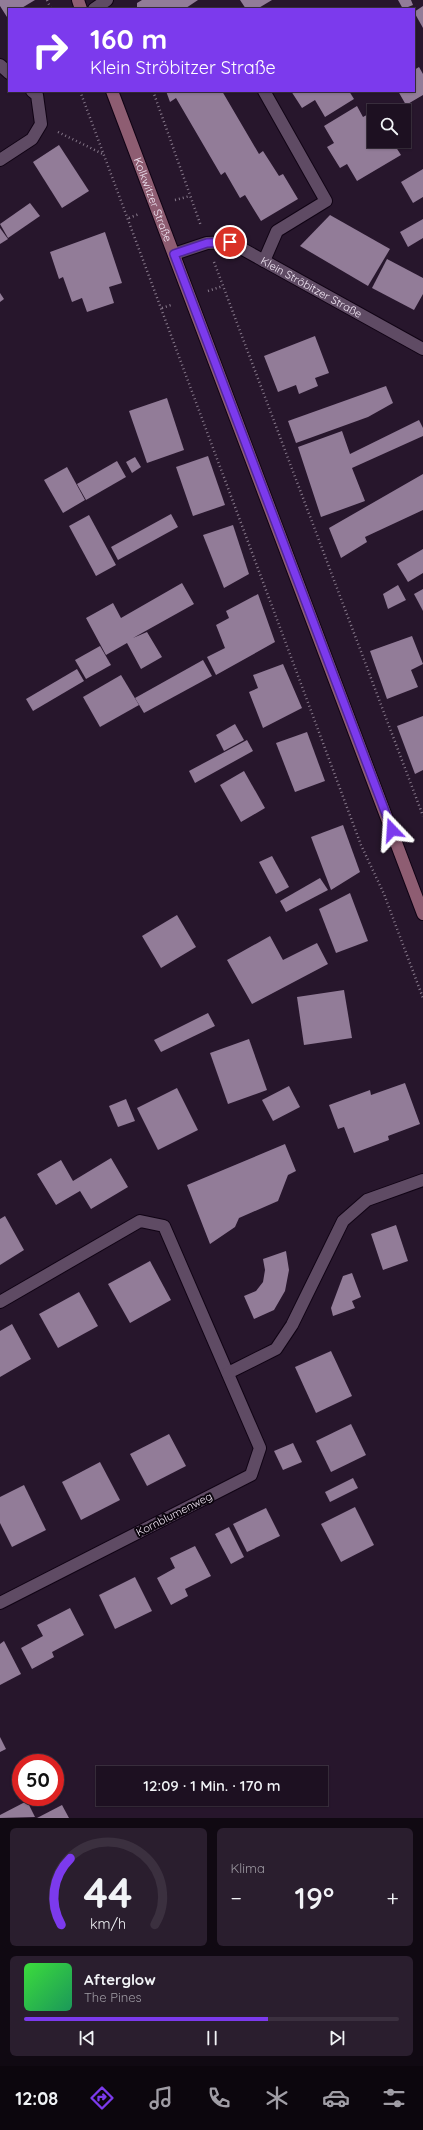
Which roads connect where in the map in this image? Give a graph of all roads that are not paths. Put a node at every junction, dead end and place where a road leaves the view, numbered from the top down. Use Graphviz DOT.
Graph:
graph roads {
  1 [pos="107,0"];
  2 [pos="95,8"];
  3 [pos="33,92"];
  4 [pos="112,92"];
  5 [pos="265,92"];
  6 [pos="0,160"];
  7 [pos="174,254"];
  8 [pos="264,260"];
  9 [pos="423,349"];
  10 [pos="422,907"];
  11 [pos="423,1180"];
  12 [pos="0,1302"];
  13 [pos="228,1373"];
  14 [pos="0,1603"];
  1 -- 2 [label="street"];
  3 -- 6 [label="street"];
  4 -- 7 [label="main road, Kolkwitzer Straße"];
  5 -- 8 [label="street"];
  7 -- 8 [label="street, Klein Ströbitzer Straße"];
  7 -- 10 [label="main road, Kolkwitzer Straße"];
  8 -- 9 [label="street, Klein Ströbitzer Straße"];
  11 -- 13 [label="street"];
  12 -- 13 [label="street, Kornblumenweg"];
  13 -- 14 [label="street, Kornblumenweg"];
}
